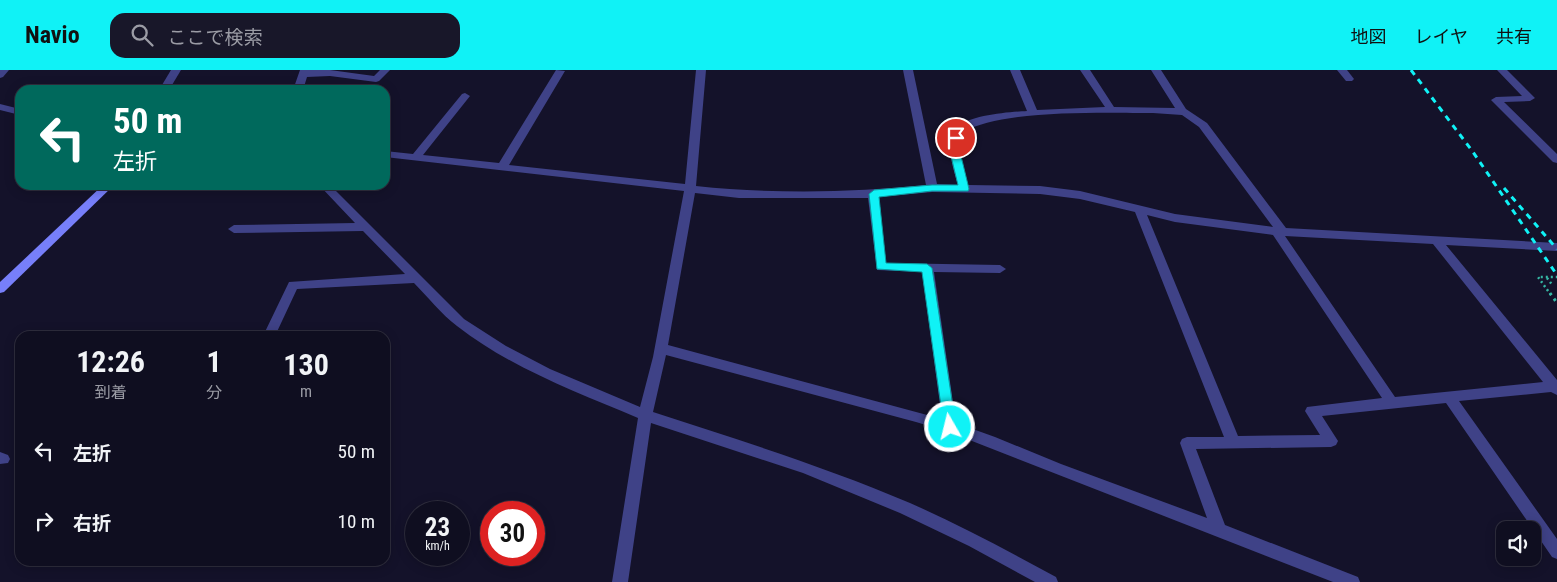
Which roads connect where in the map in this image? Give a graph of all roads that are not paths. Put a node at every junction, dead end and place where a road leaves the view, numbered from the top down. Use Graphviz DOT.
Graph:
graph roads {
  1 [pos="4,70"];
  2 [pos="176,70"];
  3 [pos="385,70"];
  4 [pos="701,70"];
  5 [pos="908,70"];
  6 [pos="1015,70"];
  7 [pos="1085,70"];
  8 [pos="1156,70"];
  9 [pos="1342,70"];
  10 [pos="1502,70"];
  11 [pos="560,71"];
  12 [pos="305,72"];
  13 [pos="0,75"];
  14 [pos="1349,79"];
  15 [pos="167,85"];
  16 [pos="300,85"];
  17 [pos="465,96"];
  18 [pos="0,107"];
  19 [pos="15,111"];
  20 [pos="1112,111"];
  21 [pos="1182,111"];
  22 [pos="1033,113"];
  23 [pos="390,154"];
  24 [pos="416,157"];
  25 [pos="1557,160"];
  26 [pos="502,167"];
  27 [pos="932,188"];
  28 [pos="690,189"];
  29 [pos="964,189"];
  30 [pos="104,190"];
  31 [pos="329,190"];
  32 [pos="874,194"];
  33 [pos="1139,210"];
  34 [pos="366,227"];
  35 [pos="234,229"];
  36 [pos="1280,232"];
  37 [pos="1437,242"];
  38 [pos="1557,248"];
  39 [pos="927,268"];
  40 [pos="1000,269"];
  41 [pos="418,278"];
  42 [pos="0,289"];
  43 [pos="271,331"];
  44 [pos="659,352"];
  45 [pos="1555,388"];
  46 [pos="1449,397"];
  47 [pos="1392,403"];
  48 [pos="647,409"];
  49 [pos="950,427"];
  50 [pos="1234,442"];
  51 [pos="1219,530"];
  52 [pos="1557,552"];
  53 [pos="620,582"];
  54 [pos="1050,582"];
  55 [pos="1352,582"];
  1 -- 13 [label="street"];
  2 -- 15 [label="street"];
  3 -- 12 [label="street"];
  4 -- 28 [label="street"];
  5 -- 27 [label="street"];
  6 -- 22 [label="street"];
  7 -- 20 [label="street"];
  8 -- 21 [label="street"];
  9 -- 14 [label="street"];
  10 -- 25 [label="street"];
  11 -- 26 [label="street"];
  12 -- 16 [label="street"];
  17 -- 24 [label="street"];
  18 -- 19 [label="street"];
  20 -- 21 [label="street"];
  20 -- 22 [label="street"];
  21 -- 36 [label="street"];
  22 -- 29 [label="street"];
  23 -- 24 [label="street"];
  24 -- 26 [label="street"];
  26 -- 28 [label="street"];
  27 -- 29 [label="street"];
  27 -- 32 [label="street"];
  28 -- 32 [label="street"];
  28 -- 44 [label="street"];
  29 -- 33 [label="street"];
  30 -- 42 [label="street"];
  31 -- 34 [label="street"];
  32 -- 39 [label="street"];
  33 -- 36 [label="street"];
  33 -- 50 [label="street"];
  34 -- 35 [label="street"];
  34 -- 41 [label="street"];
  36 -- 37 [label="street"];
  36 -- 47 [label="street"];
  37 -- 38 [label="street"];
  37 -- 45 [label="street"];
  39 -- 40 [label="street"];
  39 -- 49 [label="street"];
  41 -- 43 [label="street"];
  41 -- 48 [label="street"];
  44 -- 48 [label="street"];
  44 -- 49 [label="street"];
  45 -- 46 [label="street"];
  46 -- 47 [label="street"];
  46 -- 52 [label="street"];
  47 -- 50 [label="street"];
  48 -- 53 [label="street"];
  48 -- 54 [label="street"];
  49 -- 51 [label="street"];
  50 -- 51 [label="street"];
  51 -- 55 [label="street"];
}
